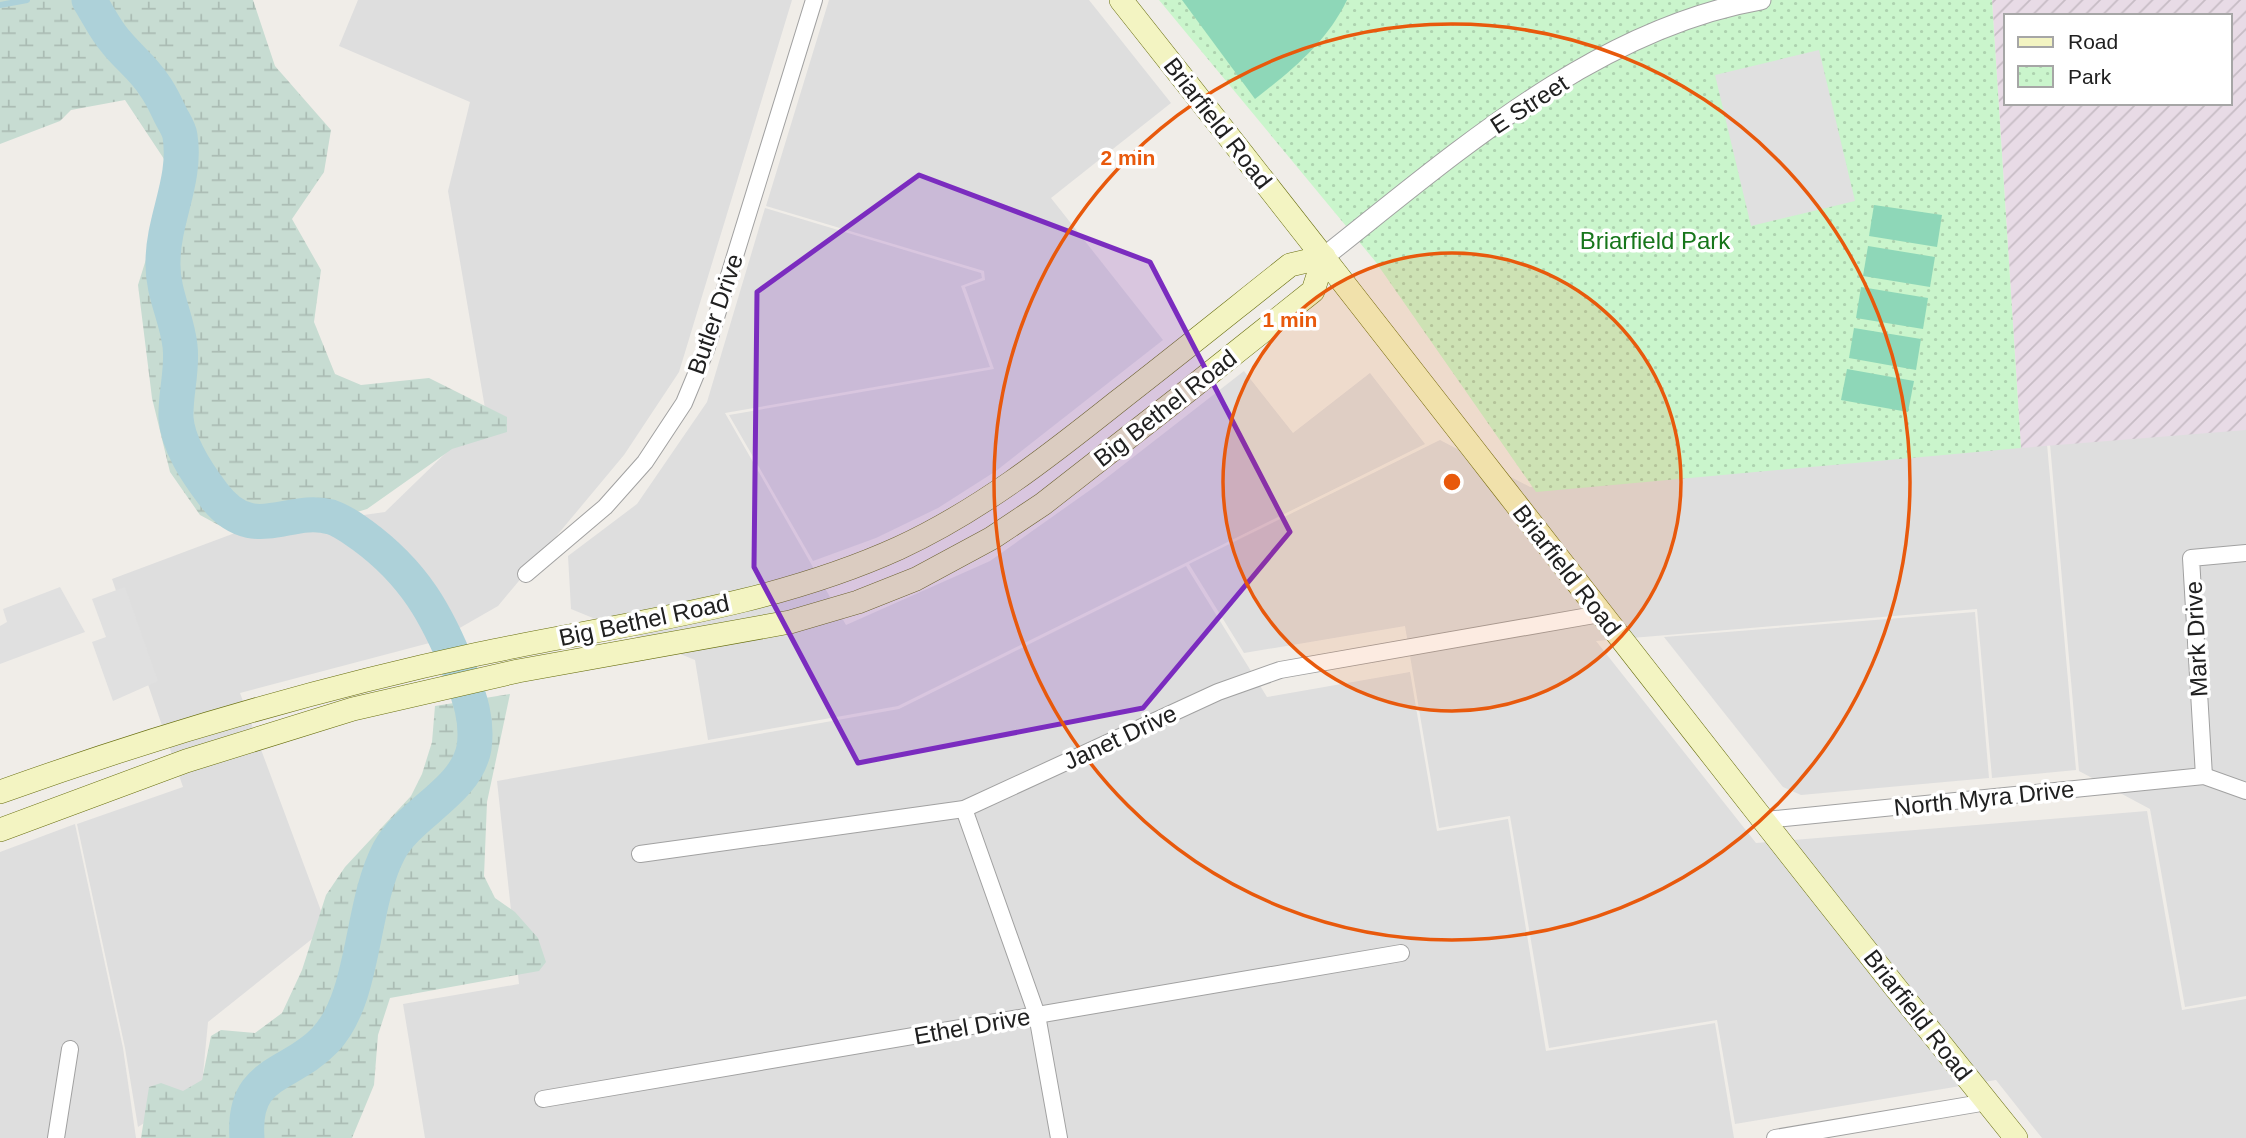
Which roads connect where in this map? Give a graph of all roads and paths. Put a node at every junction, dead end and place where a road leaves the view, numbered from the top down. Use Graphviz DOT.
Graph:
graph roads {
  1 [pos="814,0"];
  2 [pos="1121,0"];
  3 [pos="1761,0"];
  4 [pos="1324,257"];
  5 [pos="2246,554"];
  6 [pos="526,574"];
  7 [pos="1600,614"];
  8 [pos="2204,776"];
  9 [pos="2246,791"];
  10 [pos="0,792"];
  11 [pos="964,809"];
  12 [pos="1765,820"];
  13 [pos="0,830"];
  14 [pos="640,853"];
  15 [pos="1401,953"];
  16 [pos="1037,1015"];
  17 [pos="70,1049"];
  18 [pos="543,1098"];
  19 [pos="1987,1102"];
  20 [pos="56,1138"];
  21 [pos="1059,1138"];
  22 [pos="1775,1138"];
  23 [pos="2015,1138"];
  1 -- 6 [label="street, Butler Drive"];
  2 -- 4 [label="main road, Briarfield Road"];
  3 -- 4 [label="street, E Street"];
  4 -- 7 [label="main road, Briarfield Road"];
  4 -- 10 [label="main road, Big Bethel Road"];
  4 -- 13 [label="main road, Big Bethel Road"];
  5 -- 8 [label="street, Mark Drive"];
  7 -- 11 [label="street, Janet Drive"];
  7 -- 12 [label="main road, Briarfield Road"];
  8 -- 9 [label="street"];
  8 -- 12 [label="street, North Myra Drive"];
  11 -- 14 [label="street, Janet Drive"];
  11 -- 16 [label="street"];
  12 -- 19 [label="main road, Briarfield Road"];
  15 -- 16 [label="street, Ethel Drive"];
  16 -- 18 [label="street, Ethel Drive"];
  16 -- 21 [label="street"];
  17 -- 20 [label="street"];
  19 -- 22 [label="street"];
  19 -- 23 [label="main road, Briarfield Road"];
}
